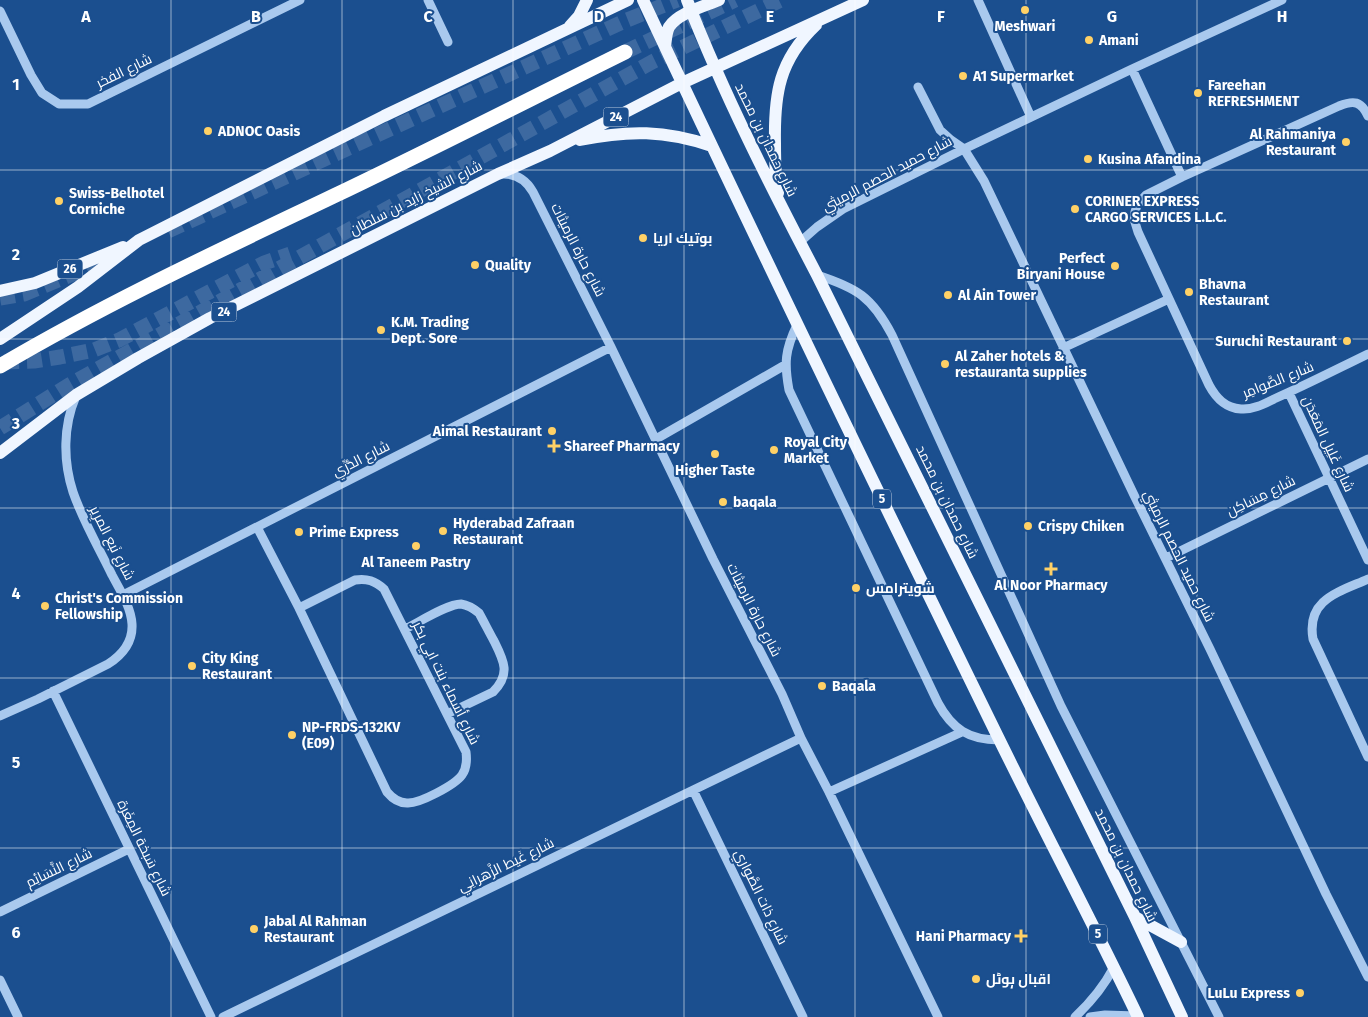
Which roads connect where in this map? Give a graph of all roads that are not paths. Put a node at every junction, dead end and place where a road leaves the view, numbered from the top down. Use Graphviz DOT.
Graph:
graph roads {
  1 [pos="300,0"];
  2 [pos="428,0"];
  3 [pos="587,0"];
  4 [pos="628,0"];
  5 [pos="643,0"];
  6 [pos="719,0"];
  7 [pos="863,0"];
  8 [pos="1282,0"];
  9 [pos="978,1"];
  10 [pos="689,6"];
  11 [pos="0,11"];
  12 [pos="833,13"];
  13 [pos="569,28"];
  14 [pos="448,42"];
  15 [pos="665,47"];
  16 [pos="625,52"];
  17 [pos="1132,68"];
  18 [pos="715,69"];
  19 [pos="682,83"];
  20 [pos="918,87"];
  21 [pos="1368,116"];
  22 [pos="1031,117"];
  23 [pos="712,146"];
  24 [pos="964,149"];
  25 [pos="550,151"];
  26 [pos="498,174"];
  27 [pos="1182,177"];
  28 [pos="782,210"];
  29 [pos="139,240"];
  30 [pos="800,242"];
  31 [pos="817,275"];
  32 [pos="0,291"];
  33 [pos="1169,298"];
  34 [pos="797,325"];
  35 [pos="0,339"];
  36 [pos="611,347"];
  37 [pos="1063,348"];
  38 [pos="1368,354"];
  39 [pos="0,366"];
  40 [pos="786,366"];
  41 [pos="1289,393"];
  42 [pos="76,395"];
  43 [pos="656,438"];
  44 [pos="0,453"];
  45 [pos="1368,459"];
  46 [pos="1329,478"];
  47 [pos="257,527"];
  48 [pos="1166,558"];
  49 [pos="1368,560"];
  50 [pos="1368,579"];
  51 [pos="123,595"];
  52 [pos="299,608"];
  53 [pos="405,630"];
  54 [pos="53,691"];
  55 [pos="447,714"];
  56 [pos="0,716"];
  57 [pos="962,732"];
  58 [pos="801,738"];
  59 [pos="1000,740"];
  60 [pos="1368,757"];
  61 [pos="693,790"];
  62 [pos="830,792"];
  63 [pos="129,849"];
  64 [pos="0,912"];
  65 [pos="1135,917"];
  66 [pos="1181,942"];
  67 [pos="1368,952"];
  68 [pos="1358,957"];
  69 [pos="1114,967"];
  70 [pos="1368,977"];
  71 [pos="0,980"];
  72 [pos="18,1017"];
  73 [pos="211,1017"];
  74 [pos="223,1017"];
  75 [pos="803,1017"];
  76 [pos="938,1017"];
  77 [pos="1075,1017"];
  78 [pos="1090,1017"];
  79 [pos="1138,1017"];
  80 [pos="1182,1017"];
  81 [pos="1219,1017"];
  1 -- 11 [label="street, شارع الفخر"];
  2 -- 14 [label="street"];
  3 -- 13 [label="main road"];
  4 -- 13 [label="main road"];
  5 -- 15 [label="main road, 5"];
  6 -- 10 [label="main road"];
  7 -- 12 [label="main road, شارع الشيخ زايد بن سلطان / 24"];
  8 -- 17 [label="street, شارع حميد الحصم الرميثي"];
  9 -- 22 [label="street"];
  10 -- 15 [label="main road"];
  10 -- 18 [label="main road, شارع حمدان بن محمد"];
  12 -- 18 [label="main road, شارع الشيخ زايد بن سلطان / 24"];
  12 -- 28 [label="main road"];
  13 -- 29 [label="main road"];
  15 -- 19 [label="main road, 5"];
  16 -- 39 [label="highway"];
  17 -- 22 [label="street, شارع حميد الحصم الرميثي"];
  17 -- 27 [label="street"];
  18 -- 19 [label="main road, شارع الشيخ زايد بن سلطان / 24"];
  18 -- 28 [label="main road, شارع حمدان بن محمد"];
  19 -- 23 [label="main road, 5"];
  19 -- 25 [label="main road, شارع الشيخ زايد بن سلطان / 24"];
  20 -- 24 [label="street, شارع حميد الحصم الرميثي"];
  21 -- 27 [label="street, شارع الصَّوامِر"];
  22 -- 24 [label="street, شارع حميد الحصم الرميثي"];
  23 -- 25 [label="main road"];
  23 -- 34 [label="main road, 5"];
  24 -- 30 [label="street, شارع حميد الحصم الرميثي"];
  24 -- 37 [label="street, شارع حميد الحصم الرميثي"];
  25 -- 26 [label="main road, شارع الشيخ زايد بن سلطان / 24"];
  26 -- 36 [label="street, شارع حارة الرميثات"];
  26 -- 42 [label="main road, شارع الشيخ زايد بن سلطان / 24"];
  27 -- 33 [label="street, شارع الصَّوامِر"];
  28 -- 30 [label="main road, شارع حمدان بن محمد"];
  29 -- 32 [label="main road, 26"];
  29 -- 35 [label="main road"];
  30 -- 31 [label="main road, شارع حمدان بن محمد"];
  31 -- 65 [label="main road, شارع حمدان بن محمد"];
  31 -- 66 [label="street"];
  33 -- 37 [label="street"];
  33 -- 41 [label="street, شارع الصَّوامِر"];
  34 -- 40 [label="street"];
  34 -- 59 [label="main road, 5"];
  36 -- 43 [label="street, شارع حارة الرميثات"];
  36 -- 47 [label="street, شارع الدُّرِّي"];
  37 -- 48 [label="street, شارع حميد الحصم الرميثي"];
  38 -- 41 [label="street, شارع الصَّوامِر"];
  40 -- 43 [label="street"];
  40 -- 57 [label="street"];
  41 -- 46 [label="street, شارع غَلِيل المَعَدَن"];
  42 -- 44 [label="main road, شارع الشيخ زايد بن سلطان / 24"];
  42 -- 51 [label="street, شارع نَبع المرِير"];
  43 -- 58 [label="street, شارع حارة الرميثات"];
  45 -- 46 [label="street, شارع مِسَاكِن"];
  46 -- 48 [label="street, شارع مِسَاكِن"];
  46 -- 49 [label="street, شارع غَلِيل المَعَدَن"];
  47 -- 51 [label="street, شارع الدُّرِّي"];
  47 -- 52 [label="street, شارع أسماء بنت ابي بكر"];
  48 -- 68 [label="street, شارع حميد الحصم الرميثي"];
  50 -- 60 [label="street"];
  51 -- 54 [label="street, شارع نَبع المرِير"];
  52 -- 53 [label="street, شارع أسماء بنت ابي بكر"];
  52 -- 55 [label="street, شارع أسماء بنت ابي بكر"];
  53 -- 55 [label="street, شارع أسماء بنت ابي بكر"];
  53 -- 55 [label="street"];
  54 -- 56 [label="street, شارع نَبع المرِير"];
  54 -- 63 [label="street, شارع سَبخة المِغَرة"];
  57 -- 59 [label="street"];
  57 -- 62 [label="street"];
  58 -- 61 [label="street, شارع غَيط الزَّهرانِي"];
  58 -- 62 [label="street, شارع حارة الرميثات"];
  59 -- 69 [label="main road, 5"];
  61 -- 74 [label="street, شارع غَيط الزَّهرانِي"];
  61 -- 75 [label="street, شارع ذات الصَّواري"];
  62 -- 76 [label="street, شارع حارة الرميثات"];
  63 -- 64 [label="street, شارع النَّسَائِم"];
  63 -- 73 [label="street, شارع سَبخة المِغَرة"];
  65 -- 66 [label="main road"];
  65 -- 80 [label="main road, شارع حمدان بن محمد"];
  66 -- 81 [label="street"];
  67 -- 68 [label="street"];
  68 -- 70 [label="street, شارع حميد الحصم الرميثي"];
  69 -- 77 [label="street"];
  69 -- 79 [label="main road, 5"];
  71 -- 72 [label="street"];
  78 -- 79 [label="street"];
}
